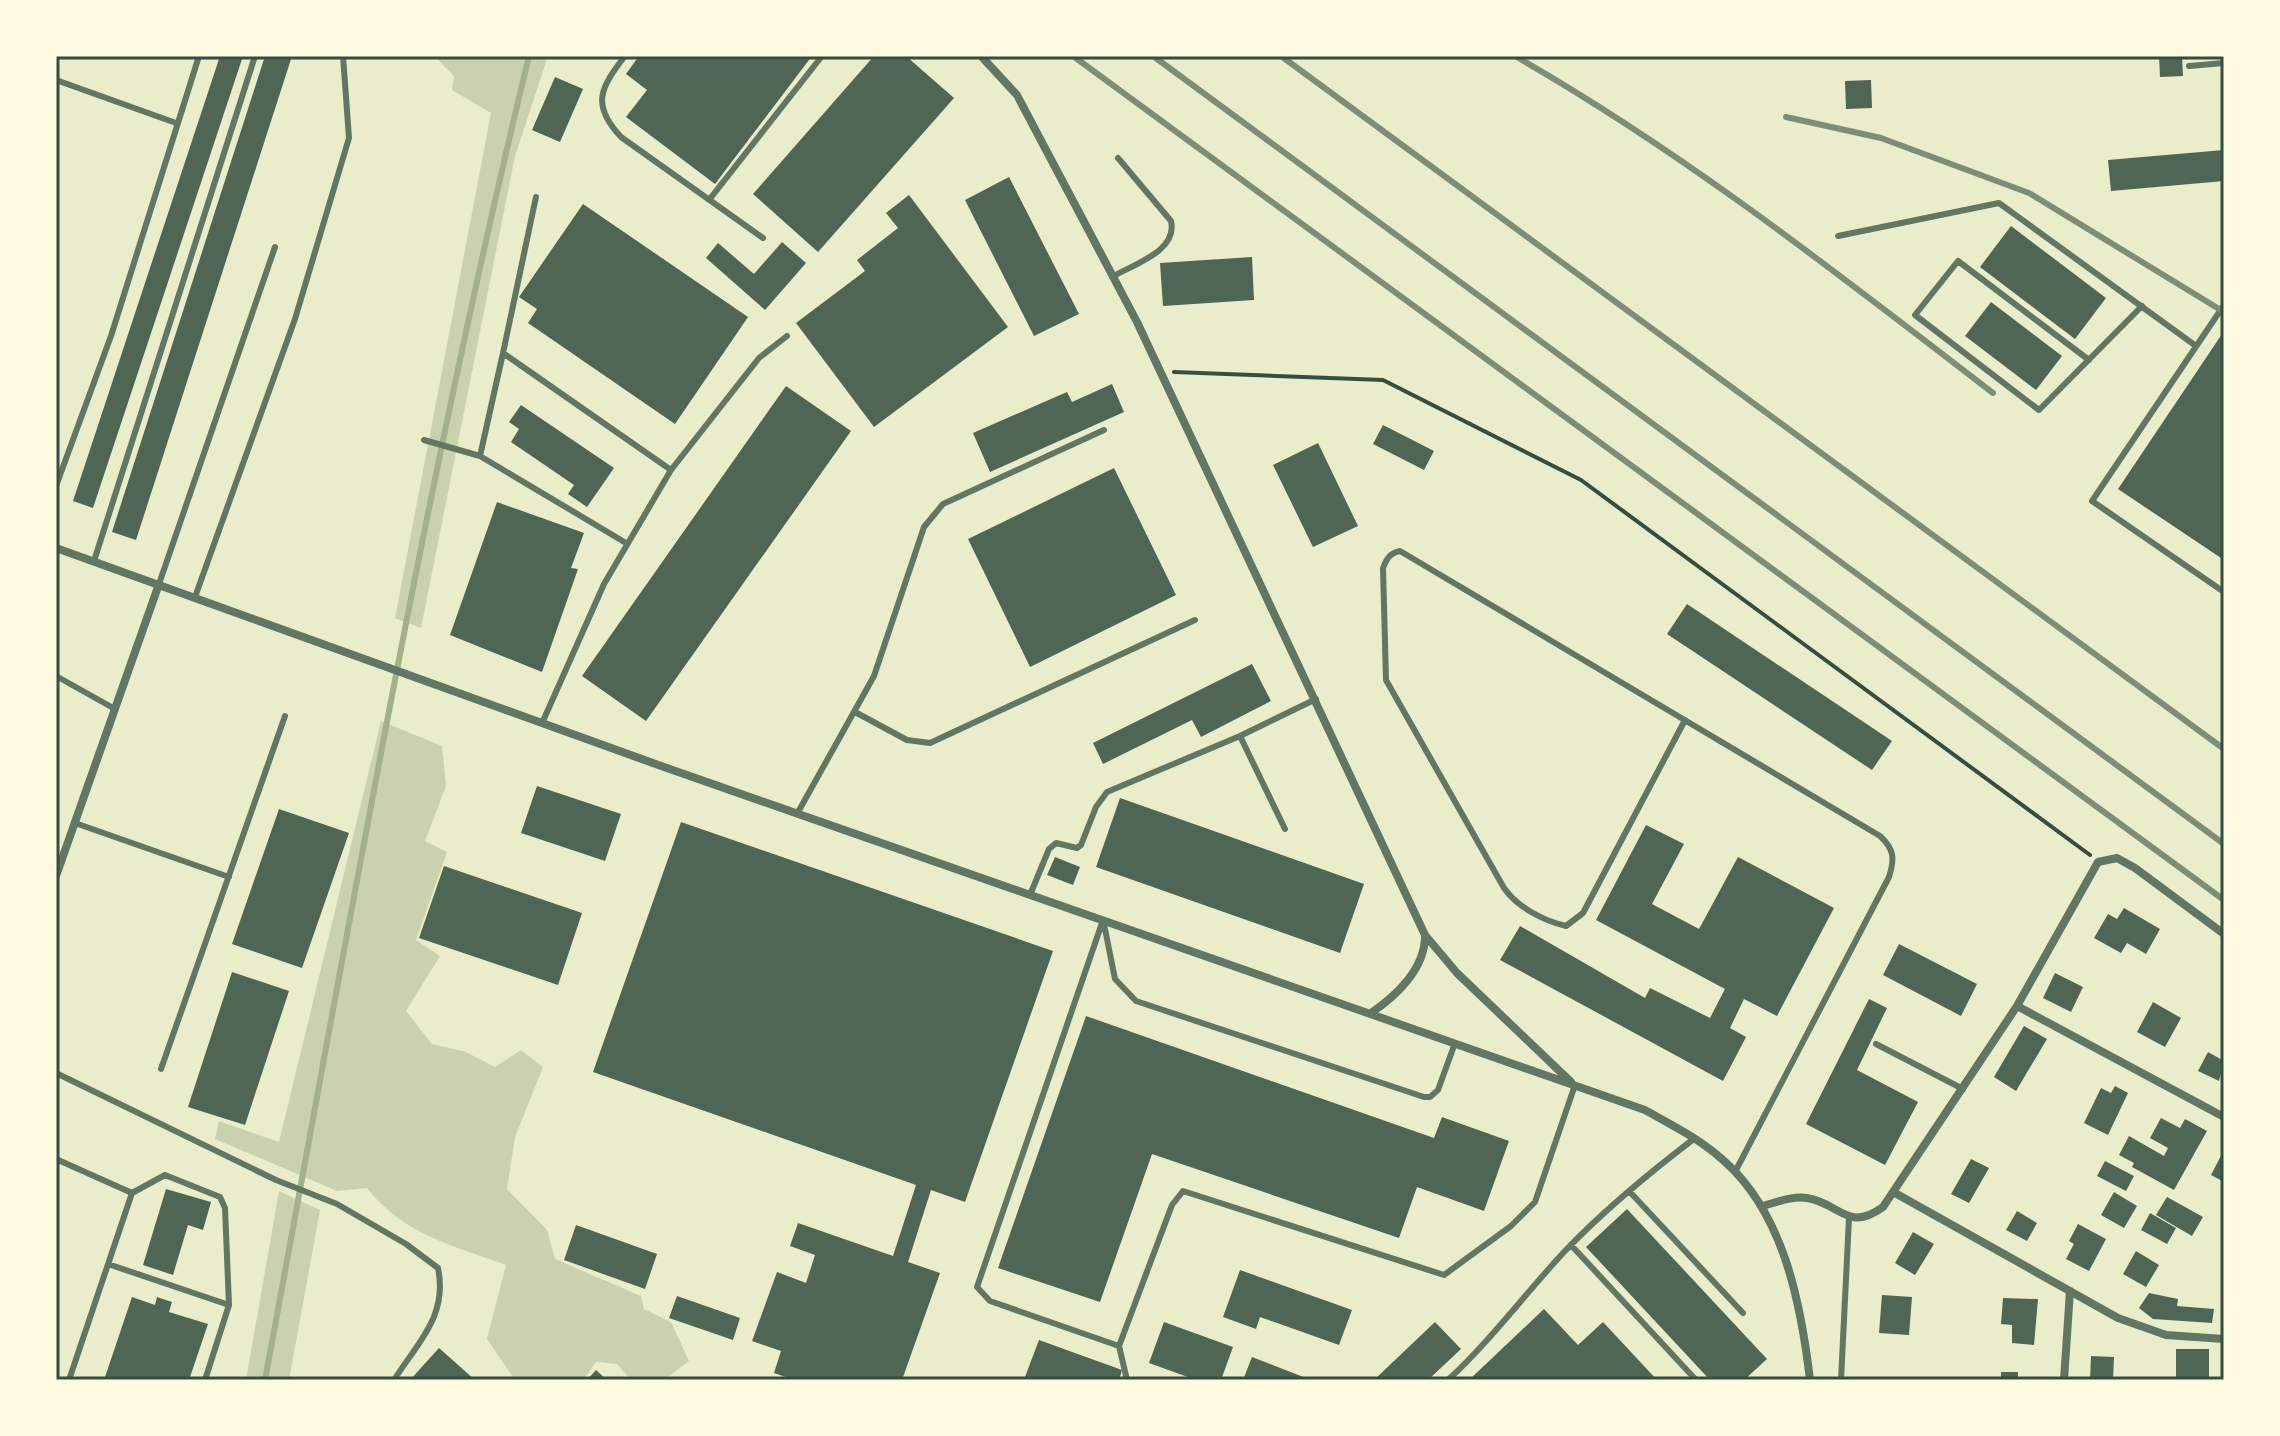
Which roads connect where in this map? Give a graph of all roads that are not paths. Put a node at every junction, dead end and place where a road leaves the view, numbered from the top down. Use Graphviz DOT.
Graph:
graph roads {
  1 [pos="199,56"];
  2 [pos="255,56"];
  3 [pos="343,56"];
  4 [pos="625,56"];
  5 [pos="822,56"];
  6 [pos="981,56"];
  7 [pos="2224,63"];
  8 [pos="2189,66"];
  9 [pos="56,80"];
  10 [pos="176,123"];
  11 [pos="1118,158"];
  12 [pos="536,197"];
  13 [pos="709,200"];
  14 [pos="1838,236"];
  15 [pos="763,238"];
  16 [pos="275,247"];
  17 [pos="1112,277"];
  18 [pos="2224,305"];
  19 [pos="2142,306"];
  20 [pos="787,336"];
  21 [pos="2196,346"];
  22 [pos="503,353"];
  23 [pos="2089,360"];
  24 [pos="1104,430"];
  25 [pos="424,440"];
  26 [pos="480,456"];
  27 [pos="671,470"];
  28 [pos="56,486"];
  29 [pos="626,543"];
  30 [pos="56,548"];
  31 [pos="94,561"];
  32 [pos="159,584"];
  33 [pos="2224,592"];
  34 [pos="195,597"];
  35 [pos="1195,620"];
  36 [pos="56,676"];
  37 [pos="1316,699"];
  38 [pos="115,709"];
  39 [pos="855,712"];
  40 [pos="285,716"];
  41 [pos="1685,720"];
  42 [pos="543,721"];
  43 [pos="1240,736"];
  44 [pos="797,814"];
  45 [pos="75,823"];
  46 [pos="1285,829"];
  47 [pos="56,876"];
  48 [pos="229,877"];
  49 [pos="1030,895"];
  50 [pos="1103,920"];
  51 [pos="2224,934"];
  52 [pos="1425,935"];
  53 [pos="2017,1006"];
  54 [pos="1371,1013"];
  55 [pos="1455,1043"];
  56 [pos="1876,1044"];
  57 [pos="161,1069"];
  58 [pos="56,1073"];
  59 [pos="1575,1085"];
  60 [pos="1963,1089"];
  61 [pos="2224,1117"];
  62 [pos="1695,1138"];
  63 [pos="56,1159"];
  64 [pos="1735,1172"];
  65 [pos="1629,1191"];
  66 [pos="132,1193"];
  67 [pos="1895,1193"];
  68 [pos="1763,1206"];
  69 [pos="1849,1218"];
  70 [pos="1571,1245"];
  71 [pos="108,1264"];
  72 [pos="2070,1291"];
  73 [pos="229,1305"];
  74 [pos="1743,1313"];
  75 [pos="2224,1339"];
  76 [pos="1119,1346"];
  77 [pos="69,1380"];
  78 [pos="205,1380"];
  79 [pos="394,1380"];
  80 [pos="1127,1380"];
  81 [pos="1448,1380"];
  82 [pos="1696,1380"];
  83 [pos="1810,1380"];
  84 [pos="1841,1380"];
  85 [pos="2064,1380"];
  1 -- 10 [label="lane"];
  2 -- 31 [label="lane"];
  3 -- 34 [label="lane"];
  4 -- 13 [label="lane"];
  5 -- 13 [label="lane"];
  6 -- 17 [label="street"];
  7 -- 8 [label="lane"];
  9 -- 10 [label="lane"];
  10 -- 28 [label="lane"];
  11 -- 17 [label="lane"];
  12 -- 22 [label="lane"];
  13 -- 15 [label="lane"];
  14 -- 19 [label="lane"];
  16 -- 32 [label="lane"];
  17 -- 37 [label="street"];
  18 -- 21 [label="lane"];
  19 -- 21 [label="lane"];
  19 -- 23 [label="lane"];
  20 -- 27 [label="lane"];
  21 -- 33 [label="lane"];
  22 -- 26 [label="lane"];
  22 -- 27 [label="lane"];
  23 -- 23 [label="lane"];
  24 -- 39 [label="lane"];
  25 -- 26 [label="lane"];
  26 -- 29 [label="lane"];
  27 -- 29 [label="lane"];
  29 -- 42 [label="lane"];
  30 -- 31 [label="street"];
  31 -- 32 [label="street"];
  32 -- 34 [label="street"];
  32 -- 38 [label="street"];
  34 -- 42 [label="street"];
  35 -- 39 [label="lane"];
  36 -- 38 [label="lane"];
  37 -- 43 [label="lane"];
  37 -- 52 [label="street"];
  38 -- 45 [label="street"];
  39 -- 44 [label="lane"];
  40 -- 48 [label="lane"];
  41 -- 41 [label="lane"];
  41 -- 64 [label="lane"];
  42 -- 44 [label="street"];
  43 -- 46 [label="lane"];
  43 -- 49 [label="lane"];
  44 -- 49 [label="street"];
  45 -- 47 [label="street"];
  45 -- 48 [label="lane"];
  48 -- 57 [label="lane"];
  49 -- 50 [label="street"];
  50 -- 54 [label="street"];
  50 -- 55 [label="lane"];
  50 -- 76 [label="lane"];
  51 -- 53 [label="street"];
  52 -- 54 [label="street"];
  52 -- 59 [label="street"];
  53 -- 60 [label="street"];
  53 -- 61 [label="street"];
  54 -- 55 [label="street"];
  55 -- 59 [label="street"];
  56 -- 60 [label="lane"];
  58 -- 79 [label="lane"];
  59 -- 62 [label="street"];
  59 -- 76 [label="lane"];
  60 -- 67 [label="street"];
  62 -- 64 [label="street"];
  62 -- 65 [label="lane"];
  63 -- 66 [label="lane"];
  64 -- 68 [label="street"];
  65 -- 70 [label="lane"];
  65 -- 74 [label="lane"];
  66 -- 71 [label="lane"];
  66 -- 73 [label="lane"];
  67 -- 69 [label="street"];
  67 -- 72 [label="street"];
  68 -- 69 [label="street"];
  68 -- 83 [label="street"];
  69 -- 84 [label="lane"];
  70 -- 81 [label="lane"];
  70 -- 82 [label="lane"];
  71 -- 73 [label="lane"];
  71 -- 77 [label="lane"];
  72 -- 75 [label="street"];
  72 -- 85 [label="street"];
  73 -- 78 [label="lane"];
  76 -- 80 [label="lane"];
}
